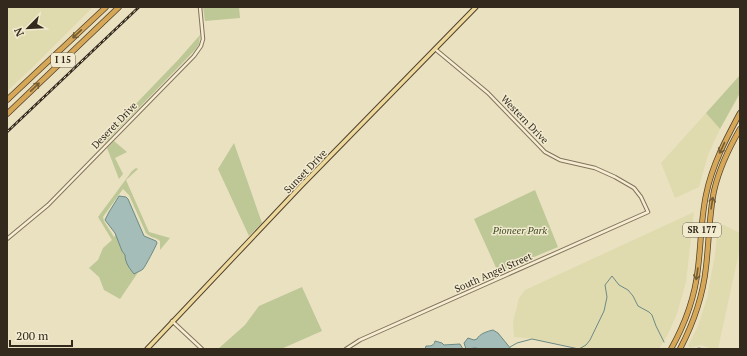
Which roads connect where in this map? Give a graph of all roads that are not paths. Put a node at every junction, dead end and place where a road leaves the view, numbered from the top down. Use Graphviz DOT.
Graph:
graph roads {
  1 [pos="106,7"];
  2 [pos="119,7"];
  3 [pos="200,7"];
  4 [pos="476,7"];
  5 [pos="435,49"];
  6 [pos="7,100"];
  7 [pos="740,113"];
  8 [pos="7,114"];
  9 [pos="740,129"];
  10 [pos="648,212"];
  11 [pos="7,239"];
  12 [pos="172,321"];
  13 [pos="147,349"];
  14 [pos="202,349"];
  15 [pos="346,349"];
  16 [pos="671,349"];
  17 [pos="680,349"];
  1 -- 6 [label="highway, I 15, one-way"];
  8 -- 2 [label="highway, I 15, one-way"];
  3 -- 11 [label="street, Deseret Drive"];
  4 -- 5 [label="main road, Sunset Drive"];
  5 -- 10 [label="street, Western Drive"];
  5 -- 12 [label="main road, Sunset Drive"];
  7 -- 16 [label="highway, SR 177, one-way"];
  17 -- 9 [label="highway, SR 177, one-way"];
  10 -- 15 [label="street, South Angel Street"];
  12 -- 13 [label="main road, Sunset Drive"];
  12 -- 14 [label="street"];
}
